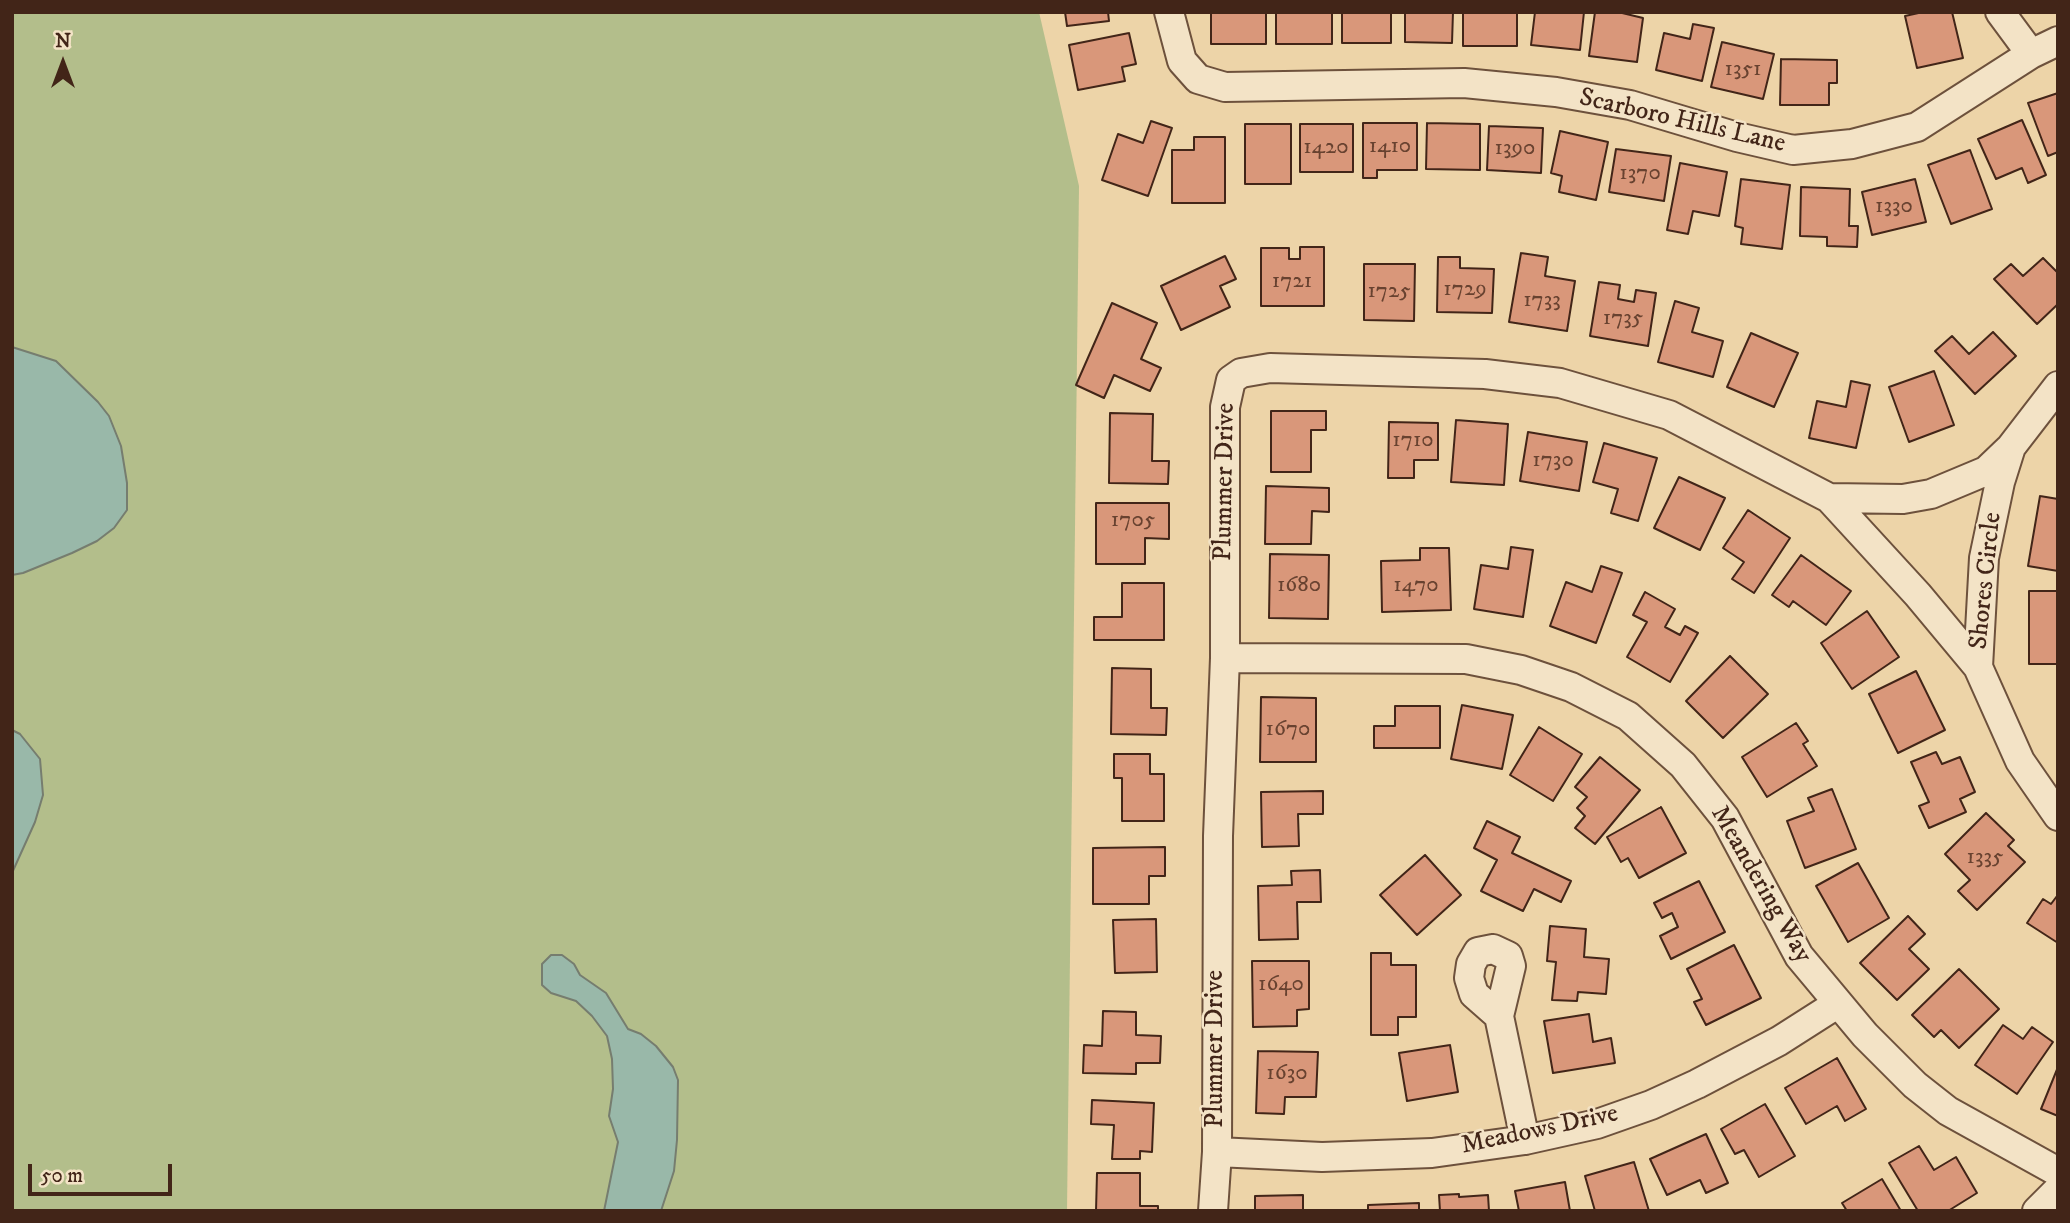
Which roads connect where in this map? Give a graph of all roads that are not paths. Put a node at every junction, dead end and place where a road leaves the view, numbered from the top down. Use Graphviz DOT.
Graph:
graph roads {
  1 [pos="1169,12"];
  2 [pos="2000,12"];
  3 [pos="2058,41"];
  4 [pos="2031,54"];
  5 [pos="2058,386"];
  6 [pos="2011,447"];
  7 [pos="1829,498"];
  8 [pos="1224,658"];
  9 [pos="1978,667"];
  10 [pos="2058,816"];
  11 [pos="1837,1004"];
  12 [pos="1499,1016"];
  13 [pos="1525,1140"];
  14 [pos="1217,1152"];
  15 [pos="2058,1171"];
  16 [pos="2058,1190"];
  17 [pos="1213,1211"];
  18 [pos="2037,1211"];
  1 -- 4 [label="street, Scarboro Hills Lane"];
  2 -- 4 [label="street"];
  3 -- 4 [label="street, Scarboro Hills Lane"];
  5 -- 6 [label="street, Shores Circle"];
  6 -- 7 [label="street, Plummer Drive"];
  6 -- 9 [label="street, Shores Circle"];
  7 -- 8 [label="street, Plummer Drive"];
  7 -- 9 [label="street, Plummer Drive"];
  8 -- 11 [label="street, Meandering Way"];
  8 -- 14 [label="street, Plummer Drive"];
  9 -- 10 [label="street, Shores Circle"];
  11 -- 13 [label="street, Meadows Drive"];
  11 -- 15 [label="street, Meandering Way"];
  12 -- 13 [label="street"];
  13 -- 14 [label="street, Meadows Drive"];
  14 -- 17 [label="street, Plummer Drive"];
  16 -- 18 [label="street"];
}
